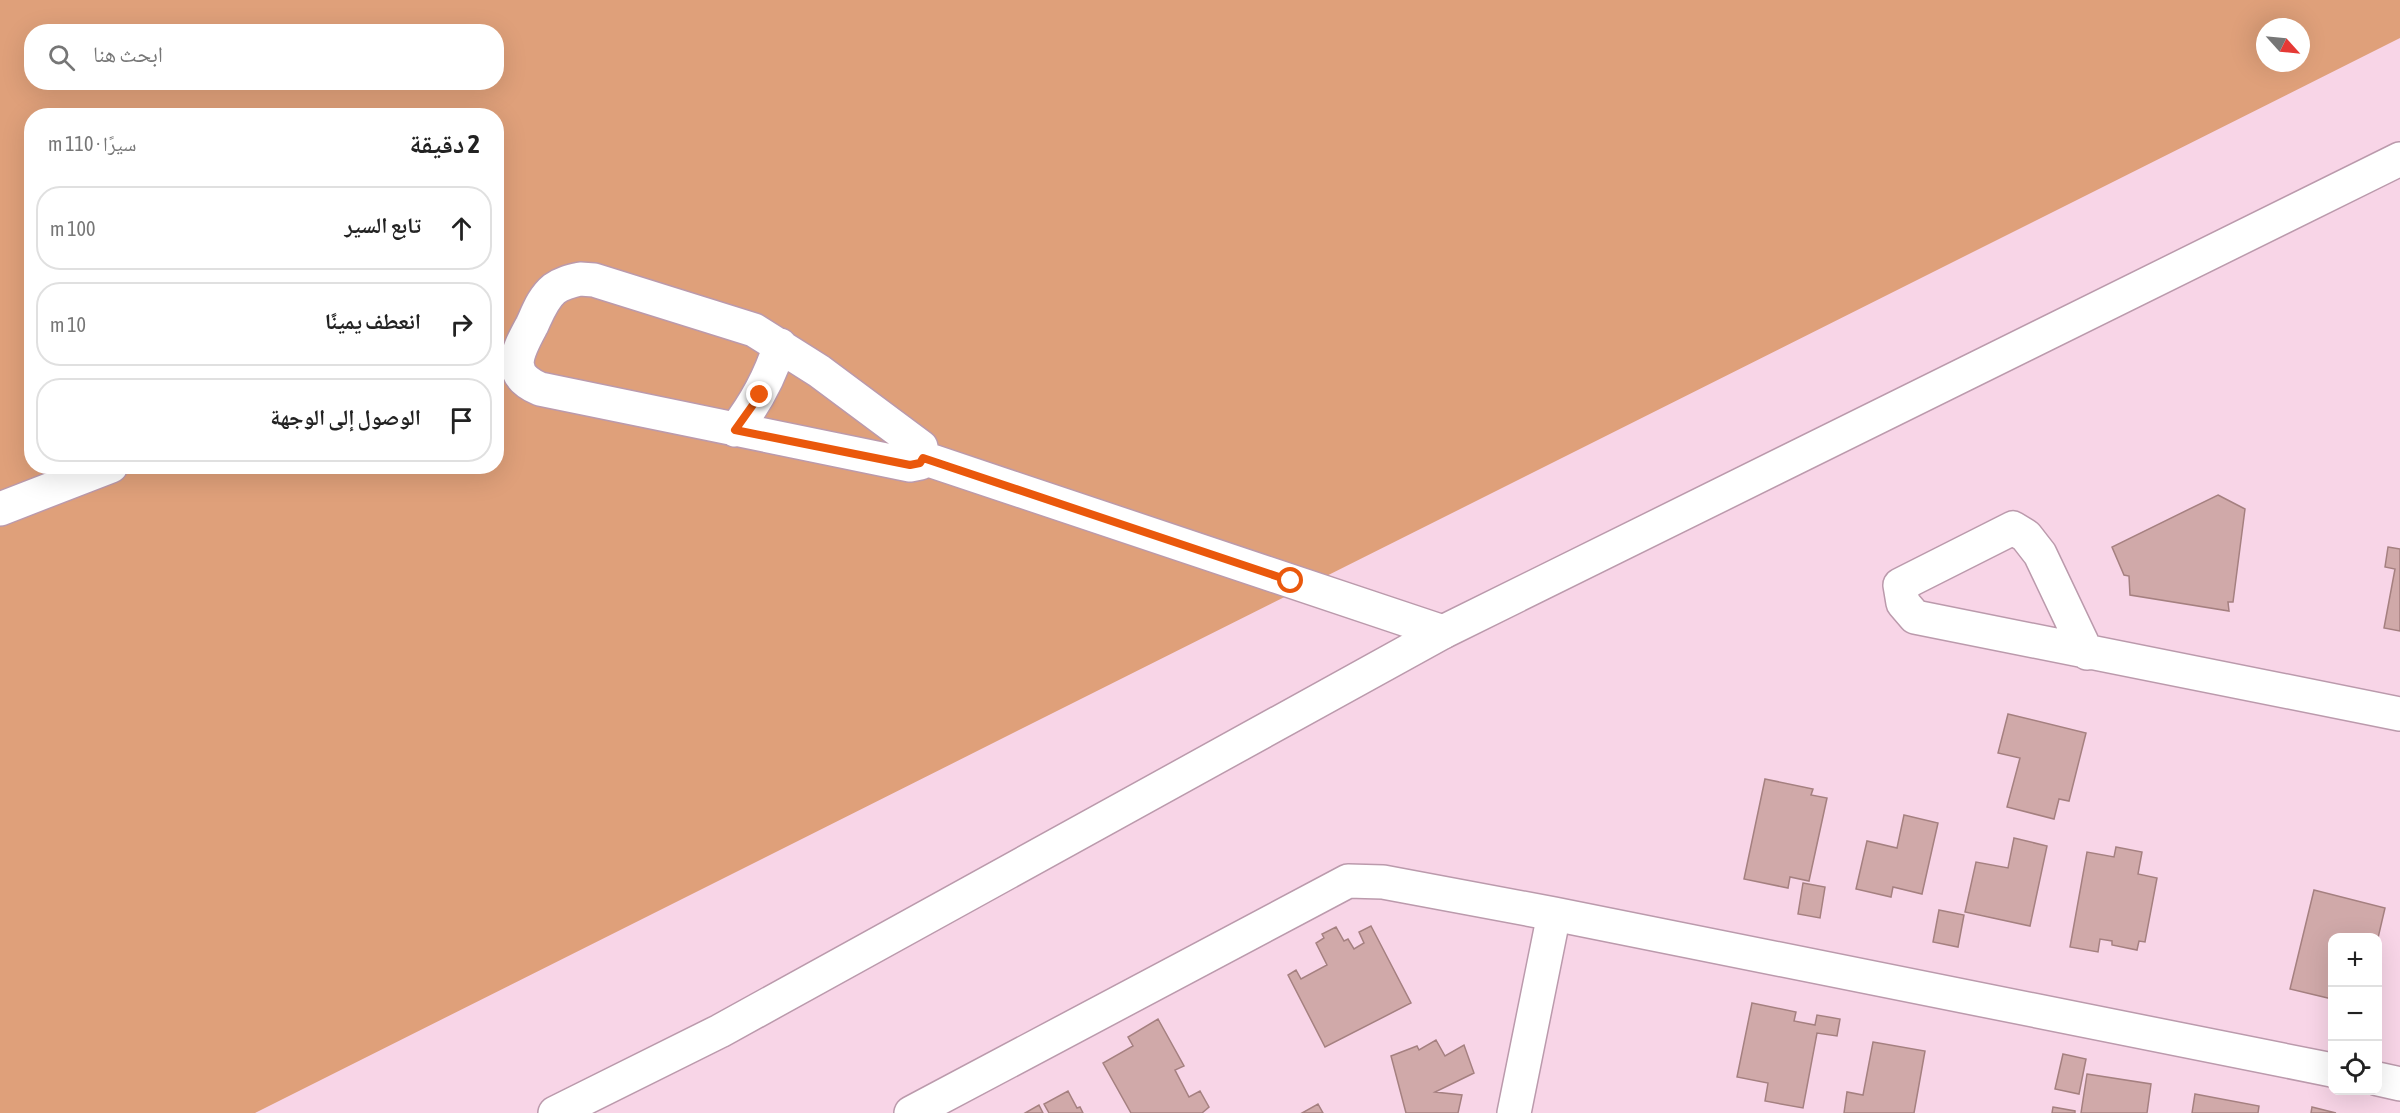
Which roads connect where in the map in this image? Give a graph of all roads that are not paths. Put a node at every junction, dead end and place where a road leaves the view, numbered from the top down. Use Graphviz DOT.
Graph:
graph roads {
  1 [pos="2400,159"];
  2 [pos="780,345"];
  3 [pos="507,352"];
  4 [pos="735,430"];
  5 [pos="923,458"];
  6 [pos="90,474"];
  7 [pos="0,509"];
  8 [pos="1443,632"];
  9 [pos="2087,653"];
  10 [pos="2400,714"];
  11 [pos="1554,914"];
  12 [pos="2328,1069"];
  13 [pos="2382,1080"];
  14 [pos="2400,1083"];
  15 [pos="555,1113"];
  16 [pos="911,1113"];
  17 [pos="1514,1113"];
  1 -- 8 [label="street"];
  2 -- 3 [label="street"];
  2 -- 4 [label="street"];
  2 -- 5 [label="street"];
  3 -- 4 [label="street"];
  4 -- 5 [label="street"];
  5 -- 8 [label="street"];
  6 -- 7 [label="street"];
  8 -- 15 [label="street"];
  9 -- 9 [label="street"];
  9 -- 10 [label="street"];
  11 -- 12 [label="street"];
  11 -- 16 [label="street"];
  11 -- 17 [label="street"];
  13 -- 14 [label="street"];
}
